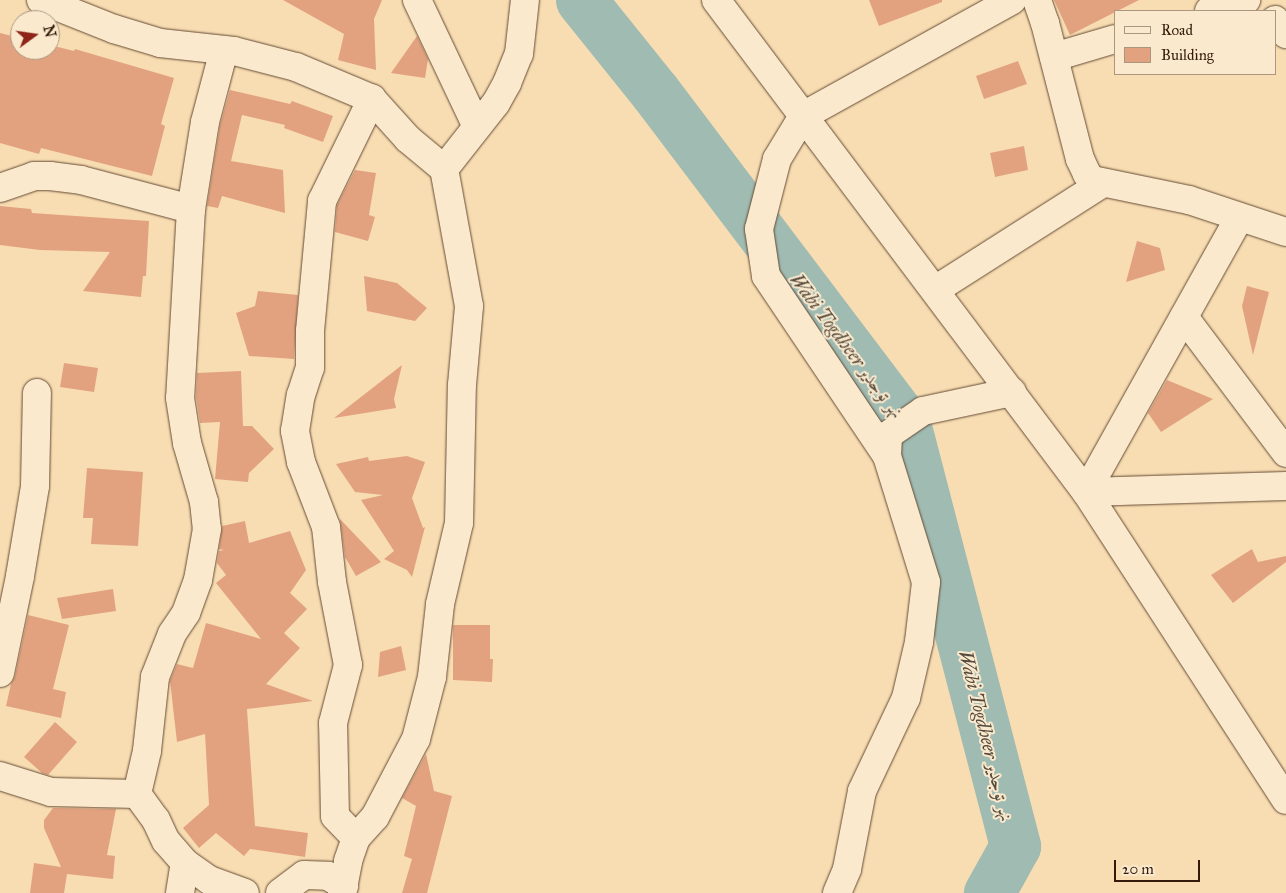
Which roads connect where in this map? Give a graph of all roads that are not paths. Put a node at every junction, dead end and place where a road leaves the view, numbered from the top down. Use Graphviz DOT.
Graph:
graph roads {
  1 [pos="41,0"];
  2 [pos="417,0"];
  3 [pos="525,0"];
  4 [pos="716,0"];
  5 [pos="1012,0"];
  6 [pos="1037,0"];
  7 [pos="1246,0"];
  8 [pos="1212,10"];
  9 [pos="1276,21"];
  10 [pos="1286,34"];
  11 [pos="1114,39"];
  12 [pos="224,50"];
  13 [pos="1054,57"];
  14 [pos="372,99"];
  15 [pos="804,116"];
  16 [pos="477,127"];
  17 [pos="444,169"];
  18 [pos="1103,183"];
  19 [pos="0,188"];
  20 [pos="191,209"];
  21 [pos="1239,218"];
  22 [pos="1286,232"];
  23 [pos="935,290"];
  24 [pos="1184,317"];
  25 [pos="1012,392"];
  26 [pos="37,393"];
  27 [pos="1286,453"];
  28 [pos="887,456"];
  29 [pos="1286,486"];
  30 [pos="1086,492"];
  31 [pos="0,673"];
  32 [pos="0,776"];
  33 [pos="137,794"];
  34 [pos="1286,800"];
  35 [pos="356,838"];
  36 [pos="185,863"];
  37 [pos="343,889"];
  38 [pos="180,893"];
  39 [pos="245,893"];
  40 [pos="280,893"];
  41 [pos="837,893"];
  1 -- 12 [label="street"];
  2 -- 16 [label="street"];
  3 -- 16 [label="street"];
  4 -- 15 [label="street"];
  5 -- 15 [label="street"];
  6 -- 13 [label="street"];
  7 -- 8 [label="street"];
  9 -- 10 [label="street"];
  11 -- 13 [label="street"];
  12 -- 14 [label="street"];
  12 -- 20 [label="street"];
  13 -- 18 [label="street"];
  14 -- 17 [label="street"];
  14 -- 35 [label="street"];
  15 -- 23 [label="street"];
  15 -- 28 [label="street"];
  16 -- 17 [label="street"];
  17 -- 35 [label="street"];
  18 -- 21 [label="street"];
  18 -- 23 [label="street"];
  19 -- 20 [label="street"];
  20 -- 33 [label="street"];
  21 -- 22 [label="street"];
  21 -- 24 [label="street"];
  23 -- 25 [label="street"];
  24 -- 27 [label="street"];
  24 -- 30 [label="street"];
  25 -- 28 [label="street"];
  25 -- 30 [label="street"];
  26 -- 31 [label="street"];
  28 -- 41 [label="street"];
  29 -- 30 [label="street"];
  30 -- 34 [label="street"];
  32 -- 33 [label="street"];
  33 -- 36 [label="street"];
  35 -- 37 [label="street"];
  36 -- 38 [label="street"];
  36 -- 39 [label="street"];
  37 -- 40 [label="street"];
}
